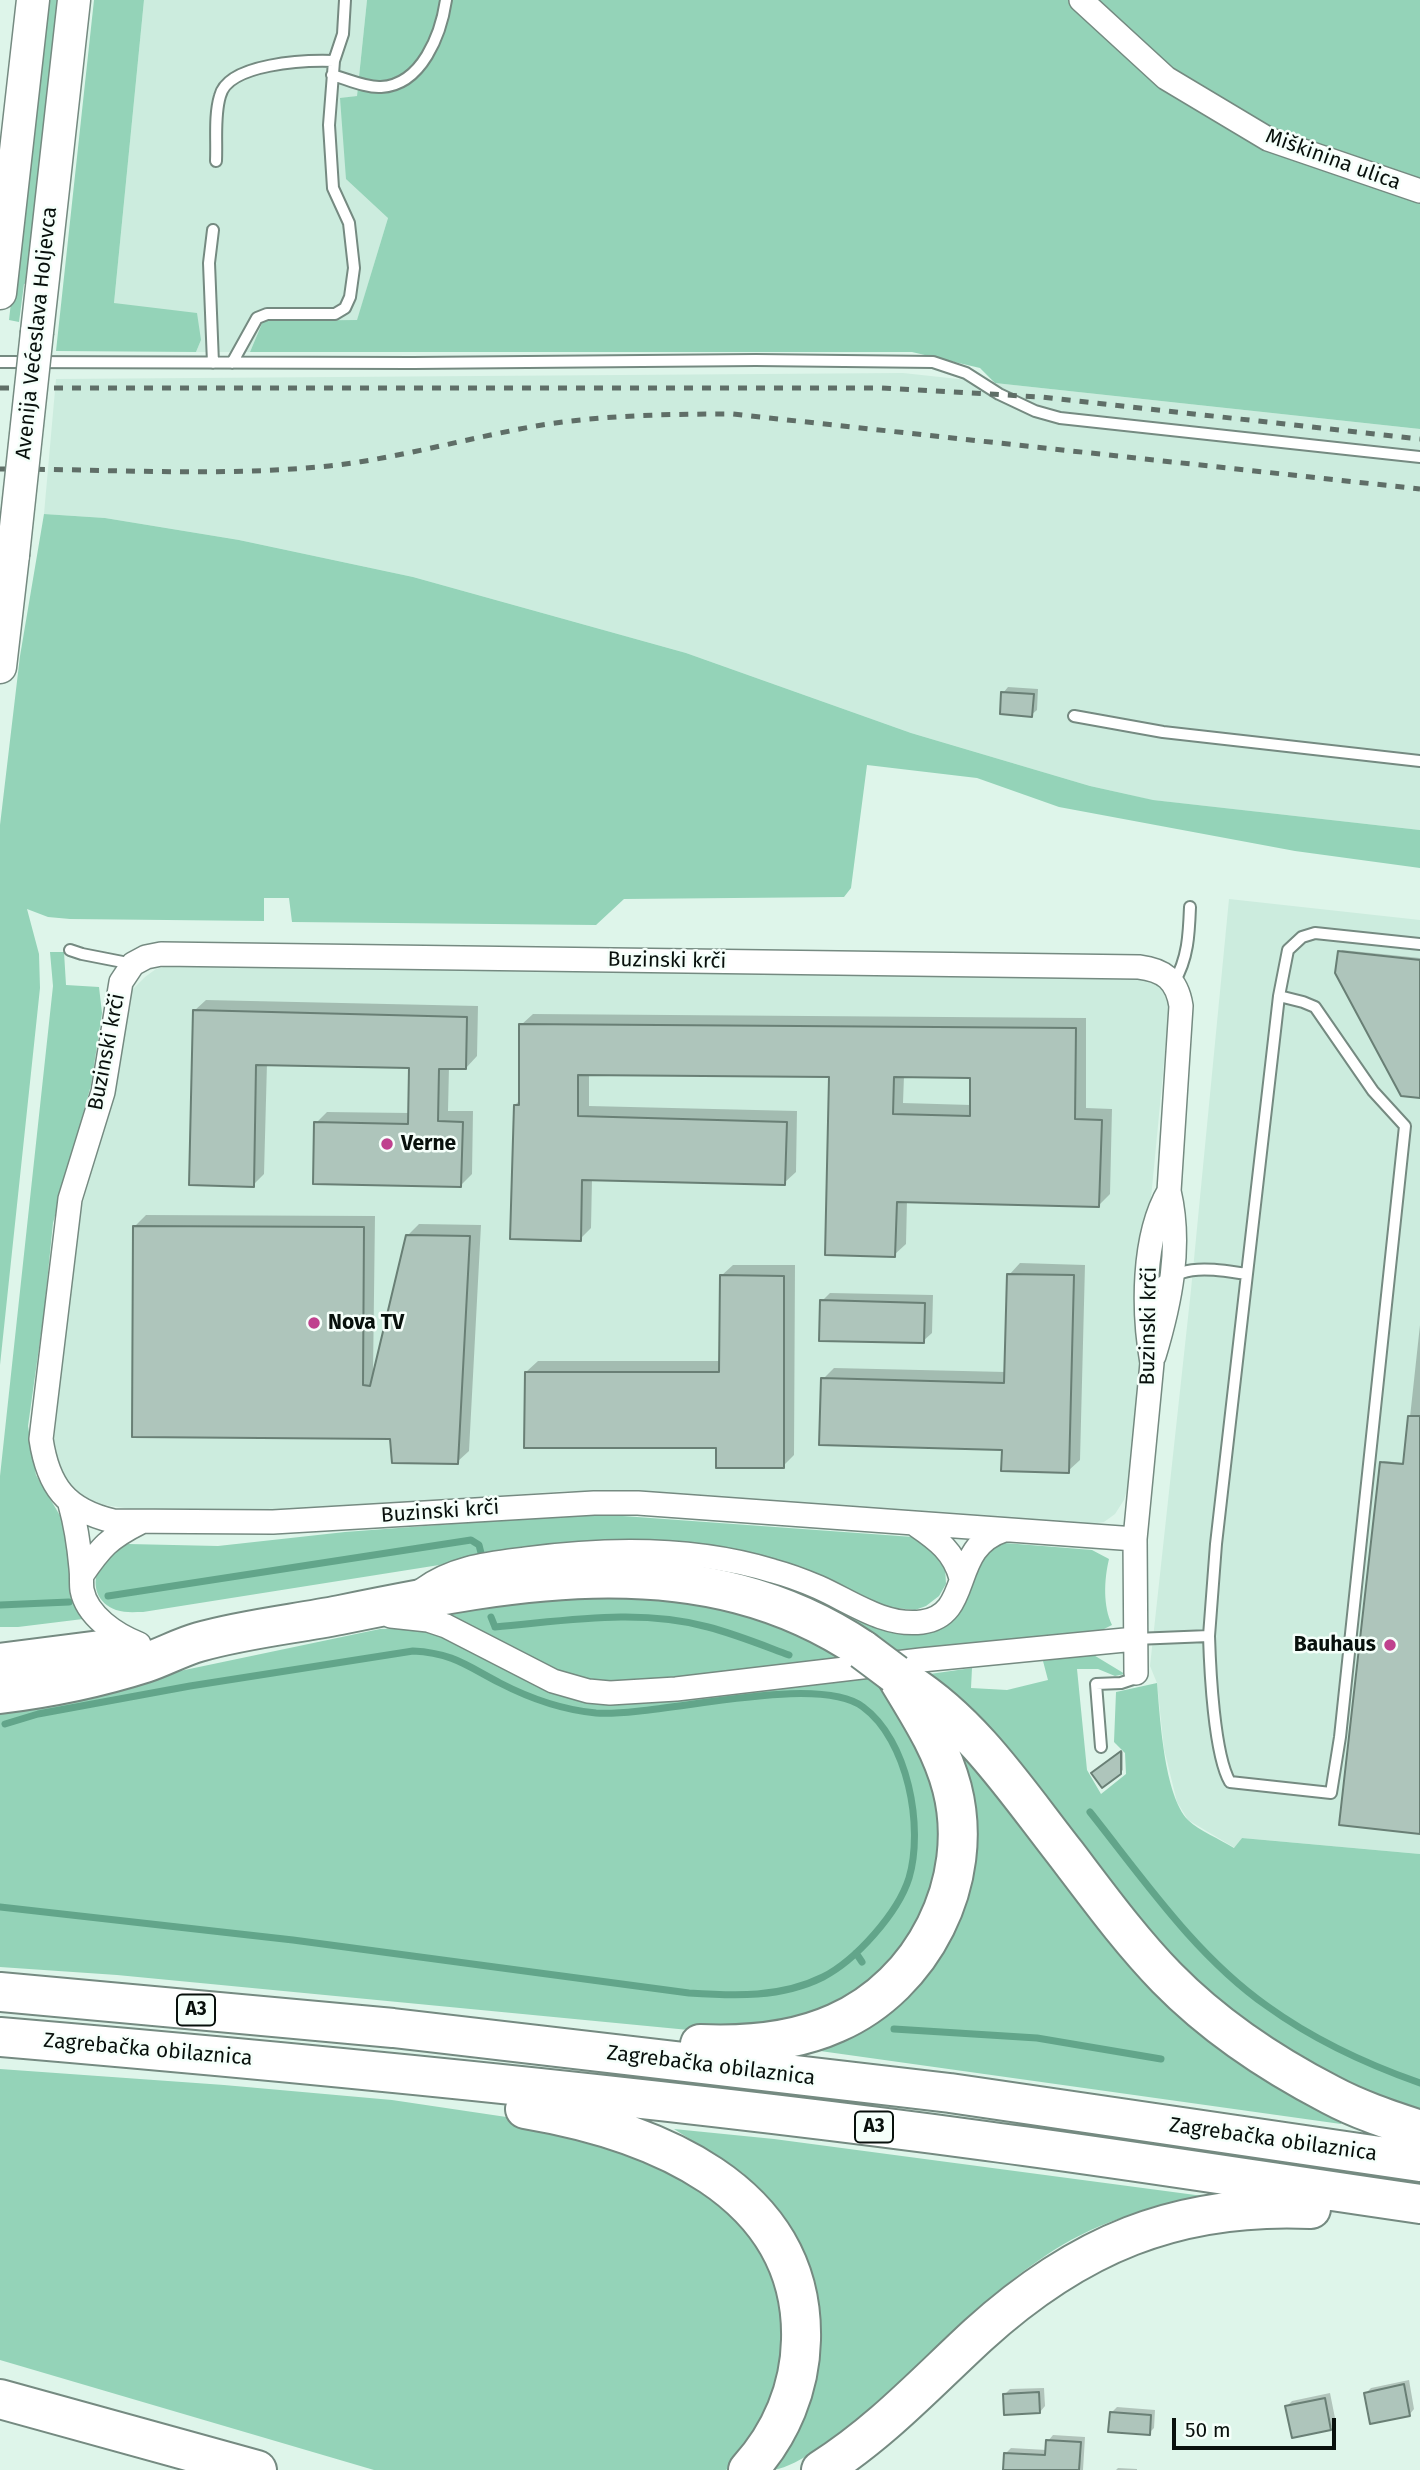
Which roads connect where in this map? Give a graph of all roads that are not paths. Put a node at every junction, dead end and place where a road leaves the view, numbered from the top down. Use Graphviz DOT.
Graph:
graph roads {
  1 [pos="17,0"];
  2 [pos="33,0"];
  3 [pos="74,0"];
  4 [pos="345,0"];
  5 [pos="446,0"];
  6 [pos="1081,0"];
  7 [pos="334,61"];
  8 [pos="332,75"];
  9 [pos="25,76"];
  10 [pos="216,162"];
  11 [pos="1420,191"];
  12 [pos="213,230"];
  13 [pos="0,293"];
  14 [pos="0,362"];
  15 [pos="213,363"];
  16 [pos="232,363"];
  17 [pos="1420,457"];
  18 [pos="0,667"];
  19 [pos="1074,716"];
  20 [pos="1420,761"];
  21 [pos="1190,907"];
  22 [pos="1420,944"];
  23 [pos="71,950"];
  24 [pos="133,964"];
  25 [pos="1174,982"];
  26 [pos="1279,996"];
  27 [pos="1169,1191"];
  28 [pos="1156,1217"];
  29 [pos="1175,1250"];
  30 [pos="1200,1268"];
  31 [pos="1247,1274"];
  32 [pos="1171,1276"];
  33 [pos="1147,1293"];
  34 [pos="1152,1363"];
  35 [pos="70,1504"];
  36 [pos="142,1522"];
  37 [pos="916,1525"];
  38 [pos="1004,1530"];
  39 [pos="1135,1539"];
  40 [pos="82,1575"];
  41 [pos="961,1578"];
  42 [pos="409,1600"];
  43 [pos="341,1614"];
  44 [pos="1209,1636"];
  45 [pos="1135,1639"];
  46 [pos="0,1640"];
  47 [pos="200,1642"];
  48 [pos="139,1644"];
  49 [pos="101,1650"];
  50 [pos="1136,1673"];
  51 [pos="895,1674"];
  52 [pos="5,1687"];
  53 [pos="1101,1747"];
  54 [pos="0,1993"];
  55 [pos="393,2028"];
  56 [pos="0,2037"];
  57 [pos="327,2065"];
  58 [pos="1420,2130"];
  59 [pos="1420,2162"];
  60 [pos="1420,2204"];
  61 [pos="1420,2222"];
  62 [pos="1,2398"];
  63 [pos="257,2470"];
  64 [pos="748,2470"];
  65 [pos="821,2470"];
  1 -- 9 [label="main road"];
  2 -- 9 [label="main road, Avenija Većeslava Holjevca"];
  3 -- 18 [label="main road, Avenija Većeslava Holjevca, bridge"];
  4 -- 7 [label="lane"];
  5 -- 8 [label="lane"];
  6 -- 11 [label="street, Miškinina ulica"];
  7 -- 8 [label="lane"];
  7 -- 10 [label="lane"];
  8 -- 16 [label="lane"];
  9 -- 13 [label="main road, Avenija Većeslava Holjevca"];
  12 -- 15 [label="lane"];
  14 -- 15 [label="lane"];
  15 -- 16 [label="lane"];
  16 -- 17 [label="lane"];
  19 -- 20 [label="lane"];
  21 -- 25 [label="lane"];
  22 -- 26 [label="lane"];
  23 -- 24 [label="lane"];
  24 -- 25 [label="street, Buzinski krči"];
  24 -- 35 [label="street, Buzinski krči"];
  25 -- 27 [label="street, Buzinski krči"];
  26 -- 31 [label="lane"];
  26 -- 44 [label="lane"];
  27 -- 28 [label="street, Buzinski krči"];
  27 -- 29 [label="street"];
  28 -- 29 [label="lane"];
  28 -- 33 [label="street, Buzinski krči"];
  29 -- 30 [label="lane"];
  29 -- 32 [label="street"];
  30 -- 31 [label="lane"];
  30 -- 32 [label="lane"];
  31 -- 44 [label="lane"];
  32 -- 33 [label="lane"];
  32 -- 34 [label="street"];
  33 -- 34 [label="street, Buzinski krči"];
  34 -- 39 [label="street, Buzinski krči"];
  35 -- 36 [label="street, Buzinski krči"];
  35 -- 40 [label="street"];
  36 -- 37 [label="street, Buzinski krči"];
  36 -- 40 [label="street"];
  37 -- 38 [label="street, Buzinski krči"];
  37 -- 41 [label="street"];
  38 -- 39 [label="street, Buzinski krči"];
  38 -- 41 [label="street"];
  39 -- 45 [label="street, Buzinski krči"];
  40 -- 48 [label="street"];
  41 -- 42 [label="street"];
  42 -- 43 [label="highway"];
  42 -- 51 [label="highway, bridge"];
  43 -- 45 [label="street"];
  43 -- 47 [label="highway"];
  44 -- 45 [label="lane"];
  45 -- 50 [label="street, Buzinski krči"];
  46 -- 49 [label="highway"];
  47 -- 48 [label="highway"];
  47 -- 52 [label="highway"];
  48 -- 49 [label="highway"];
  49 -- 52 [label="highway"];
  50 -- 53 [label="lane"];
  51 -- 55 [label="highway"];
  51 -- 58 [label="highway"];
  54 -- 55 [label="highway, Zagrebačka obilaznica / A3"];
  55 -- 59 [label="highway, Zagrebačka obilaznica / A3"];
  56 -- 57 [label="highway, Zagrebačka obilaznica / A3"];
  57 -- 60 [label="highway, Zagrebačka obilaznica / A3"];
  57 -- 64 [label="highway"];
  61 -- 65 [label="highway"];
  62 -- 63 [label="highway"];
}
